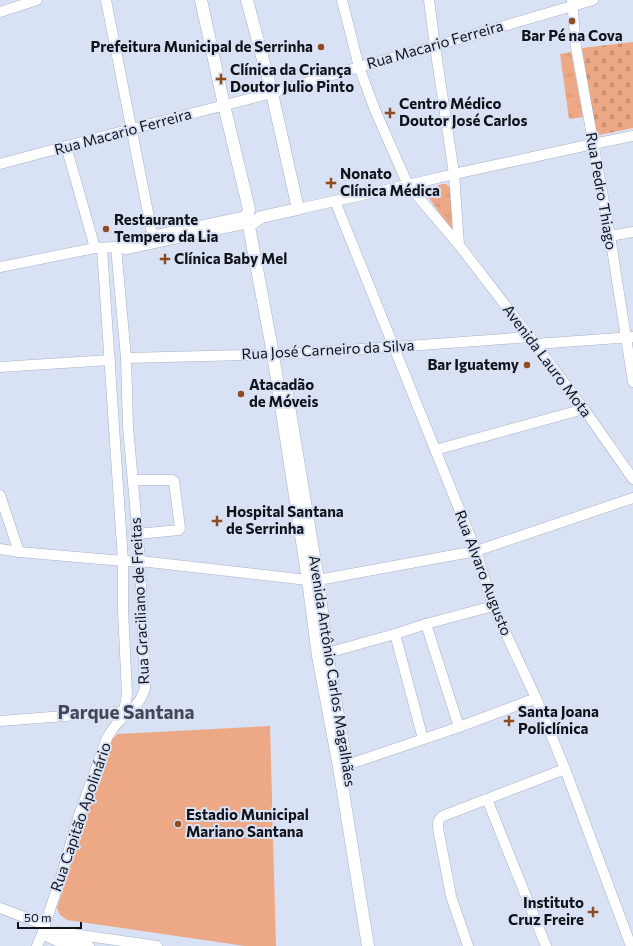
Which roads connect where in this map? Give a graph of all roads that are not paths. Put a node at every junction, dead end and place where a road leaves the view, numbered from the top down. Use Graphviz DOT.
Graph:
graph roads {
  1 [pos="37,0"];
  2 [pos="106,0"];
  3 [pos="247,0"];
  4 [pos="342,0"];
  5 [pos="429,0"];
  6 [pos="593,0"];
  7 [pos="20,3"];
  8 [pos="202,3"];
  9 [pos="572,3"];
  10 [pos="0,12"];
  11 [pos="435,46"];
  12 [pos="359,67"];
  13 [pos="272,93"];
  14 [pos="224,105"];
  15 [pos="131,129"];
  16 [pos="633,136"];
  17 [pos="593,144"];
  18 [pos="66,146"];
  19 [pos="0,164"];
  20 [pos="454,174"];
  21 [pos="408,186"];
  22 [pos="335,201"];
  23 [pos="298,209"];
  24 [pos="252,217"];
  25 [pos="633,232"];
  26 [pos="610,236"];
  27 [pos="154,239"];
  28 [pos="459,245"];
  29 [pos="116,247"];
  30 [pos="98,248"];
  31 [pos="0,267"];
  32 [pos="629,337"];
  33 [pos="532,341"];
  34 [pos="394,348"];
  35 [pos="277,354"];
  36 [pos="126,358"];
  37 [pos="110,360"];
  38 [pos="0,367"];
  39 [pos="633,382"];
  40 [pos="584,409"];
  41 [pos="435,450"];
  42 [pos="633,479"];
  43 [pos="133,480"];
  44 [pos="0,495"];
  45 [pos="633,498"];
  46 [pos="137,534"];
  47 [pos="0,549"];
  48 [pos="476,551"];
  49 [pos="18,552"];
  50 [pos="140,560"];
  51 [pos="123,561"];
  52 [pos="313,580"];
  53 [pos="493,606"];
  54 [pos="426,624"];
  55 [pos="395,634"];
  56 [pos="323,654"];
  57 [pos="536,698"];
  58 [pos="126,713"];
  59 [pos="0,721"];
  60 [pos="459,727"];
  61 [pos="423,740"];
  62 [pos="343,766"];
  63 [pos="565,769"];
  64 [pos="487,799"];
  65 [pos="350,808"];
  66 [pos="0,908"];
  67 [pos="44,929"];
  68 [pos="38,945"];
  69 [pos="89,946"];
  70 [pos="157,946"];
  71 [pos="368,946"];
  72 [pos="376,946"];
  73 [pos="468,946"];
  74 [pos="546,946"];
  75 [pos="631,946"];
  1 -- 7 [label="street"];
  2 -- 15 [label="street"];
  3 -- 13 [label="main road"];
  4 -- 12 [label="street, Avenida Lauro Mota"];
  5 -- 11 [label="street"];
  6 -- 9 [label="street, Rua Macario Ferreira"];
  7 -- 10 [label="street"];
  8 -- 14 [label="main road, Avenida Antônio Carlos Magalhães"];
  9 -- 11 [label="street, Rua Macario Ferreira"];
  9 -- 17 [label="street, Rua Pedro Thiago"];
  11 -- 12 [label="street, Rua Macario Ferreira"];
  11 -- 20 [label="street"];
  12 -- 13 [label="street, Rua Macario Ferreira"];
  12 -- 21 [label="street, Avenida Lauro Mota"];
  13 -- 14 [label="street, Rua Macario Ferreira"];
  13 -- 23 [label="main road"];
  14 -- 15 [label="street, Rua Macario Ferreira"];
  14 -- 24 [label="main road, Avenida Antônio Carlos Magalhães"];
  15 -- 18 [label="street, Rua Macario Ferreira"];
  15 -- 27 [label="street"];
  16 -- 17 [label="street"];
  17 -- 20 [label="street"];
  17 -- 26 [label="street, Rua Pedro Thiago"];
  18 -- 19 [label="street, Rua Macario Ferreira"];
  18 -- 30 [label="street, Rua Graciliano de Freitas"];
  20 -- 21 [label="street"];
  20 -- 28 [label="street"];
  21 -- 22 [label="street"];
  21 -- 28 [label="street, Avenida Lauro Mota"];
  22 -- 23 [label="street"];
  22 -- 34 [label="street, Rua Alvaro Augusto"];
  23 -- 24 [label="main road"];
  24 -- 27 [label="street"];
  24 -- 35 [label="main road, Avenida Antônio Carlos Magalhães"];
  25 -- 26 [label="street"];
  26 -- 32 [label="street, Rua Pedro Thiago"];
  27 -- 29 [label="street"];
  28 -- 33 [label="street, Avenida Lauro Mota"];
  29 -- 30 [label="street"];
  29 -- 36 [label="street, Rua Graciliano de Freitas"];
  30 -- 31 [label="street"];
  30 -- 37 [label="street, Rua Graciliano de Freitas"];
  32 -- 33 [label="street, Rua José Carneiro da Silva"];
  32 -- 39 [label="street, Rua Pedro Thiago"];
  33 -- 34 [label="street, Rua José Carneiro da Silva"];
  33 -- 40 [label="street, Avenida Lauro Mota"];
  34 -- 35 [label="street, Rua José Carneiro da Silva"];
  34 -- 41 [label="street, Rua Alvaro Augusto"];
  35 -- 36 [label="street, Rua José Carneiro da Silva"];
  35 -- 52 [label="main road, Avenida Antônio Carlos Magalhães"];
  36 -- 43 [label="street, Rua Graciliano de Freitas"];
  37 -- 38 [label="street"];
  37 -- 51 [label="street, Rua Graciliano de Freitas"];
  40 -- 41 [label="street"];
  40 -- 42 [label="street, Avenida Lauro Mota"];
  41 -- 48 [label="street, Rua Alvaro Augusto"];
  43 -- 46 [label="street, Rua Graciliano de Freitas"];
  43 -- 46 [label="street"];
  44 -- 49 [label="street"];
  45 -- 48 [label="street"];
  46 -- 50 [label="street, Rua Graciliano de Freitas"];
  47 -- 49 [label="street"];
  48 -- 52 [label="street"];
  48 -- 53 [label="street, Rua Alvaro Augusto"];
  49 -- 51 [label="street"];
  50 -- 51 [label="street"];
  50 -- 52 [label="street"];
  50 -- 58 [label="street, Rua Graciliano de Freitas"];
  51 -- 58 [label="street, Rua Graciliano de Freitas"];
  52 -- 56 [label="main road, Avenida Antônio Carlos Magalhães"];
  53 -- 54 [label="street"];
  53 -- 57 [label="street, Rua Alvaro Augusto"];
  54 -- 55 [label="street"];
  54 -- 60 [label="street"];
  55 -- 56 [label="street"];
  55 -- 61 [label="street"];
  56 -- 62 [label="main road, Avenida Antônio Carlos Magalhães"];
  57 -- 60 [label="street"];
  57 -- 63 [label="street, Rua Alvaro Augusto"];
  58 -- 59 [label="street"];
  58 -- 67 [label="street, Rua Capitão Apolinário"];
  60 -- 61 [label="street"];
  61 -- 62 [label="street"];
  62 -- 65 [label="main road, Avenida Antônio Carlos Magalhães"];
  63 -- 64 [label="street"];
  63 -- 75 [label="street, Rua Alvaro Augusto"];
  64 -- 73 [label="street"];
  64 -- 74 [label="street"];
  65 -- 71 [label="main road, Avenida Antônio Carlos Magalhães"];
  65 -- 72 [label="main road, Avenida Antônio Carlos Magalhães"];
  66 -- 67 [label="street"];
  67 -- 68 [label="street, Rua Capitão Apolinário"];
  67 -- 69 [label="street"];
  67 -- 70 [label="street"];
}
